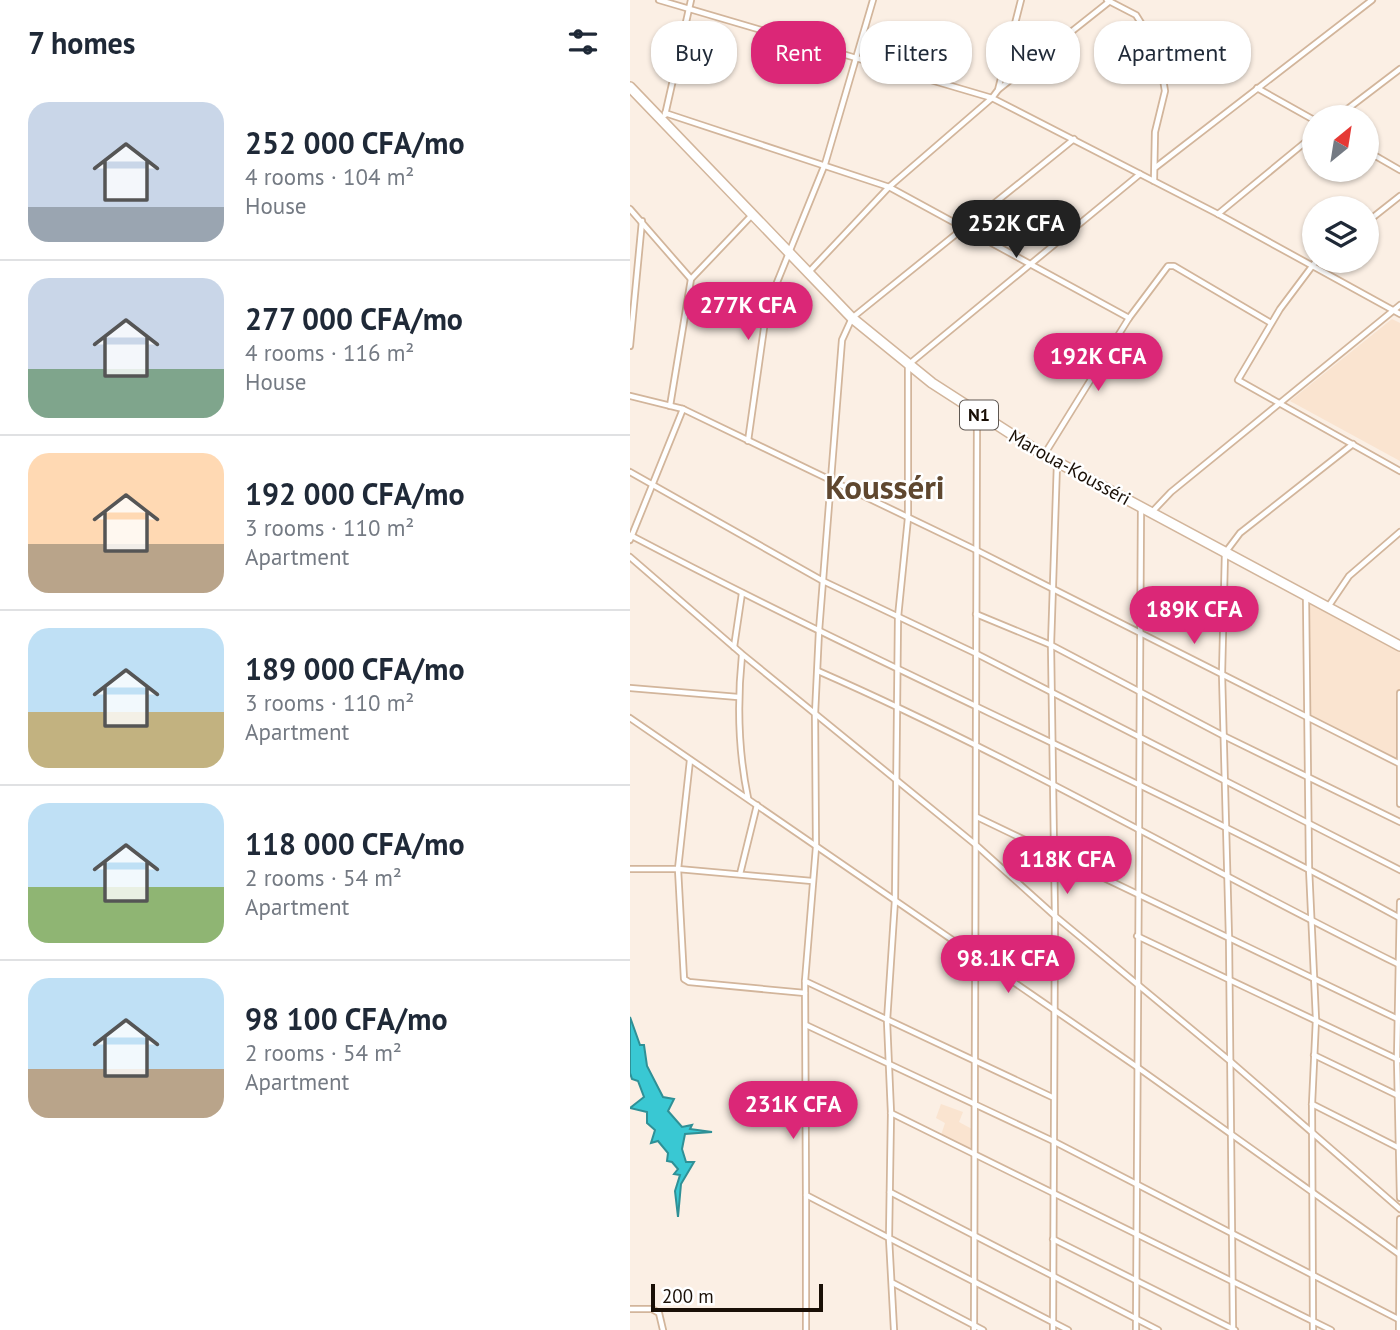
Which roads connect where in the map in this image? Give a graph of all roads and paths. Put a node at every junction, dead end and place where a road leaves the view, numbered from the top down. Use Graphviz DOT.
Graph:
graph roads {
  1 [pos="659,0"];
  2 [pos="691,0"];
  3 [pos="873,0"];
  4 [pos="1021,0"];
  5 [pos="1109,0"];
  6 [pos="1372,0"];
  7 [pos="689,9"];
  8 [pos="856,59"];
  9 [pos="1400,69"];
  10 [pos="630,87"];
  11 [pos="1257,88"];
  12 [pos="998,90"];
  13 [pos="992,98"];
  14 [pos="1353,105"];
  15 [pos="1302,113"];
  16 [pos="665,118"];
  17 [pos="1074,139"];
  18 [pos="1302,145"];
  19 [pos="1379,157"];
  20 [pos="825,164"];
  21 [pos="1156,167"];
  22 [pos="1400,170"];
  23 [pos="1140,174"];
  24 [pos="1154,181"];
  25 [pos="889,187"];
  26 [pos="1400,196"];
  27 [pos="630,209"];
  28 [pos="1379,213"];
  29 [pos="752,214"];
  30 [pos="1218,214"];
  31 [pos="642,221"];
  32 [pos="963,227"];
  33 [pos="790,255"];
  34 [pos="1302,261"];
  35 [pos="1031,264"];
  36 [pos="1305,273"];
  37 [pos="1324,273"];
  38 [pos="808,274"];
  39 [pos="691,279"];
  40 [pos="1400,305"];
  41 [pos="1393,311"];
  42 [pos="1400,314"];
  43 [pos="852,318"];
  44 [pos="1129,318"];
  45 [pos="1272,323"];
  46 [pos="630,346"];
  47 [pos="908,365"];
  48 [pos="630,396"];
  49 [pos="1280,403"];
  50 [pos="670,406"];
  51 [pos="682,410"];
  52 [pos="977,414"];
  53 [pos="748,441"];
  54 [pos="1353,444"];
  55 [pos="1044,455"];
  56 [pos="1057,462"];
  57 [pos="1400,471"];
  58 [pos="630,472"];
  59 [pos="831,481"];
  60 [pos="652,485"];
  61 [pos="1141,507"];
  62 [pos="1151,512"];
  63 [pos="908,517"];
  64 [pos="1400,532"];
  65 [pos="631,537"];
  66 [pos="976,550"];
  67 [pos="1225,553"];
  68 [pos="630,558"];
  69 [pos="823,581"];
  70 [pos="1052,589"];
  71 [pos="742,593"];
  72 [pos="1306,595"];
  73 [pos="1328,607"];
  74 [pos="976,614"];
  75 [pos="898,617"];
  76 [pos="819,631"];
  77 [pos="1139,632"];
  78 [pos="1051,645"];
  79 [pos="1400,646"];
  80 [pos="734,647"];
  81 [pos="742,654"];
  82 [pos="977,654"];
  83 [pos="898,668"];
  84 [pos="818,671"];
  85 [pos="1222,674"];
  86 [pos="630,688"];
  87 [pos="1138,691"];
  88 [pos="1053,693"];
  89 [pos="1400,693"];
  90 [pos="738,697"];
  91 [pos="897,706"];
  92 [pos="978,706"];
  93 [pos="815,713"];
  94 [pos="630,718"];
  95 [pos="1309,718"];
  96 [pos="1224,736"];
  97 [pos="1138,737"];
  98 [pos="1053,743"];
  99 [pos="977,746"];
  100 [pos="690,760"];
  101 [pos="1399,764"];
  102 [pos="895,777"];
  103 [pos="1309,777"];
  104 [pos="1223,780"];
  105 [pos="1053,786"];
  106 [pos="1138,786"];
  107 [pos="748,799"];
  108 [pos="1400,804"];
  109 [pos="757,805"];
  110 [pos="977,817"];
  111 [pos="1400,822"];
  112 [pos="1310,823"];
  113 [pos="1137,828"];
  114 [pos="1224,828"];
  115 [pos="976,845"];
  116 [pos="816,847"];
  117 [pos="1054,855"];
  118 [pos="1309,868"];
  119 [pos="630,869"];
  120 [pos="678,869"];
  121 [pos="1400,870"];
  122 [pos="740,874"];
  123 [pos="1226,876"];
  124 [pos="812,881"];
  125 [pos="1137,894"];
  126 [pos="895,901"];
  127 [pos="1400,902"];
  128 [pos="1055,916"];
  129 [pos="1400,918"];
  130 [pos="1312,922"];
  131 [pos="1137,936"];
  132 [pos="1229,938"];
  133 [pos="977,956"];
  134 [pos="1400,965"];
  135 [pos="1312,978"];
  136 [pos="805,981"];
  137 [pos="1230,981"];
  138 [pos="1137,986"];
  139 [pos="804,993"];
  140 [pos="1054,1012"];
  141 [pos="1316,1019"];
  142 [pos="1399,1019"];
  143 [pos="887,1021"];
  144 [pos="806,1025"];
  145 [pos="1314,1055"];
  146 [pos="1399,1060"];
  147 [pos="1230,1061"];
  148 [pos="887,1062"];
  149 [pos="976,1063"];
  150 [pos="1137,1067"];
  151 [pos="1400,1096"];
  152 [pos="1052,1097"];
  153 [pos="1312,1104"];
  154 [pos="976,1105"];
  155 [pos="891,1113"];
  156 [pos="1312,1132"];
  157 [pos="1231,1135"];
  158 [pos="1053,1141"];
  159 [pos="1399,1148"];
  160 [pos="975,1153"];
  161 [pos="1136,1186"];
  162 [pos="890,1192"];
  163 [pos="1053,1192"];
  164 [pos="1314,1194"];
  165 [pos="806,1195"];
  166 [pos="1400,1198"];
  167 [pos="1400,1209"];
  168 [pos="1400,1219"];
  169 [pos="1135,1234"];
  170 [pos="1231,1234"];
  171 [pos="975,1235"];
  172 [pos="889,1238"];
  173 [pos="1053,1239"];
  174 [pos="1399,1254"];
  175 [pos="1054,1276"];
  176 [pos="1313,1276"];
  177 [pos="974,1281"];
  178 [pos="1136,1281"];
  179 [pos="1232,1281"];
  180 [pos="893,1283"];
  181 [pos="630,1309"];
  182 [pos="1136,1319"];
  183 [pos="1399,1319"];
  184 [pos="1314,1321"];
  185 [pos="1053,1322"];
  186 [pos="974,1328"];
  187 [pos="663,1330"];
  188 [pos="806,1330"];
  189 [pos="894,1330"];
  190 [pos="983,1330"];
  191 [pos="1053,1330"];
  192 [pos="1068,1330"];
  193 [pos="1136,1330"];
  194 [pos="1158,1330"];
  195 [pos="1234,1330"];
  196 [pos="1313,1330"];
  197 [pos="1331,1330"];
  198 [pos="1399,1330"];
  1 -- 7 [label="street"];
  2 -- 7 [label="street"];
  3 -- 8 [label="street"];
  4 -- 12 [label="street"];
  5 -- 12 [label="street"];
  5 -- 21 [label="street"];
  6 -- 11 [label="street"];
  7 -- 8 [label="street"];
  7 -- 16 [label="street"];
  8 -- 13 [label="street"];
  8 -- 20 [label="street"];
  9 -- 14 [label="street"];
  10 -- 16 [label="highway, Maroua-Kousséri / N1"];
  11 -- 15 [label="street"];
  11 -- 21 [label="street"];
  12 -- 13 [label="street"];
  13 -- 17 [label="street"];
  13 -- 25 [label="street"];
  16 -- 20 [label="street"];
  16 -- 29 [label="highway, Maroua-Kousséri / N1"];
  17 -- 23 [label="street"];
  17 -- 32 [label="street"];
  18 -- 30 [label="street"];
  19 -- 22 [label="street"];
  20 -- 25 [label="street"];
  20 -- 33 [label="street"];
  21 -- 24 [label="street"];
  23 -- 24 [label="street"];
  23 -- 35 [label="street"];
  24 -- 30 [label="street"];
  25 -- 32 [label="street"];
  25 -- 38 [label="street"];
  26 -- 28 [label="street"];
  27 -- 31 [label="street"];
  29 -- 33 [label="highway, Maroua-Kousséri / N1"];
  29 -- 39 [label="street"];
  30 -- 34 [label="street"];
  31 -- 39 [label="street"];
  31 -- 46 [label="street"];
  32 -- 35 [label="street"];
  32 -- 43 [label="street"];
  33 -- 38 [label="highway, Maroua-Kousséri / N1"];
  33 -- 53 [label="street"];
  35 -- 44 [label="street"];
  35 -- 47 [label="street"];
  36 -- 45 [label="street"];
  37 -- 41 [label="street"];
  38 -- 43 [label="highway, Maroua-Kousséri / N1"];
  39 -- 50 [label="street"];
  40 -- 41 [label="street"];
  41 -- 42 [label="street"];
  41 -- 49 [label="street"];
  43 -- 47 [label="highway, Maroua-Kousséri / N1"];
  43 -- 59 [label="street"];
  44 -- 45 [label="street"];
  44 -- 55 [label="street"];
  45 -- 49 [label="street"];
  47 -- 52 [label="highway, Maroua-Kousséri / N1"];
  47 -- 63 [label="street"];
  48 -- 50 [label="street"];
  49 -- 54 [label="street"];
  49 -- 62 [label="street"];
  50 -- 51 [label="street"];
  51 -- 53 [label="street"];
  51 -- 60 [label="street"];
  52 -- 55 [label="highway, Maroua-Kousséri / N1"];
  52 -- 66 [label="street"];
  53 -- 59 [label="street"];
  54 -- 57 [label="street"];
  54 -- 67 [label="street"];
  55 -- 56 [label="highway, Maroua-Kousséri / N1"];
  56 -- 61 [label="highway, Maroua-Kousséri / N1"];
  56 -- 70 [label="street"];
  58 -- 60 [label="street"];
  59 -- 63 [label="street"];
  59 -- 69 [label="street"];
  60 -- 65 [label="street"];
  60 -- 69 [label="street"];
  61 -- 62 [label="highway, Maroua-Kousséri / N1"];
  61 -- 77 [label="street"];
  62 -- 67 [label="highway, Maroua-Kousséri / N1"];
  63 -- 66 [label="street"];
  63 -- 75 [label="street"];
  64 -- 73 [label="street"];
  65 -- 71 [label="street"];
  66 -- 70 [label="street"];
  66 -- 74 [label="street"];
  67 -- 72 [label="highway, Maroua-Kousséri / N1"];
  67 -- 85 [label="street"];
  68 -- 80 [label="street"];
  69 -- 75 [label="street"];
  69 -- 76 [label="street"];
  70 -- 77 [label="street"];
  70 -- 78 [label="street"];
  71 -- 76 [label="street"];
  71 -- 80 [label="street"];
  72 -- 73 [label="highway, Maroua-Kousséri / N1"];
  72 -- 95 [label="street"];
  73 -- 79 [label="highway, Maroua-Kousséri / N1"];
  74 -- 78 [label="street"];
  74 -- 82 [label="street"];
  75 -- 82 [label="street"];
  75 -- 83 [label="street"];
  76 -- 83 [label="street"];
  76 -- 84 [label="street"];
  77 -- 85 [label="street"];
  77 -- 87 [label="street"];
  78 -- 87 [label="street"];
  78 -- 88 [label="street"];
  80 -- 81 [label="street"];
  81 -- 90 [label="street"];
  81 -- 93 [label="street"];
  82 -- 88 [label="street"];
  82 -- 92 [label="street"];
  83 -- 91 [label="street"];
  83 -- 92 [label="street"];
  84 -- 91 [label="street"];
  84 -- 93 [label="street"];
  85 -- 95 [label="street"];
  85 -- 96 [label="street"];
  86 -- 90 [label="street"];
  87 -- 96 [label="street"];
  87 -- 97 [label="street"];
  88 -- 97 [label="street"];
  88 -- 98 [label="street"];
  89 -- 101 [label="street"];
  90 -- 107 [label="street"];
  91 -- 99 [label="street"];
  91 -- 102 [label="street"];
  92 -- 98 [label="street"];
  92 -- 99 [label="street"];
  93 -- 102 [label="street"];
  93 -- 116 [label="street"];
  94 -- 100 [label="street"];
  95 -- 101 [label="street"];
  95 -- 103 [label="street"];
  96 -- 103 [label="street"];
  96 -- 104 [label="street"];
  97 -- 104 [label="street"];
  97 -- 106 [label="street"];
  98 -- 105 [label="street"];
  98 -- 106 [label="street"];
  99 -- 105 [label="street"];
  99 -- 110 [label="street"];
  100 -- 107 [label="street"];
  100 -- 120 [label="street"];
  101 -- 108 [label="street"];
  102 -- 115 [label="street"];
  102 -- 126 [label="street"];
  103 -- 111 [label="street"];
  103 -- 112 [label="street"];
  104 -- 112 [label="street"];
  104 -- 114 [label="street"];
  105 -- 113 [label="street"];
  105 -- 117 [label="street"];
  106 -- 113 [label="street"];
  106 -- 114 [label="street"];
  107 -- 109 [label="street"];
  109 -- 116 [label="street"];
  109 -- 122 [label="street"];
  110 -- 115 [label="street"];
  110 -- 117 [label="street"];
  112 -- 118 [label="street"];
  112 -- 121 [label="street"];
  113 -- 123 [label="street"];
  113 -- 125 [label="street"];
  114 -- 118 [label="street"];
  114 -- 123 [label="street"];
  115 -- 128 [label="street"];
  115 -- 133 [label="street"];
  116 -- 124 [label="street"];
  116 -- 126 [label="street"];
  117 -- 125 [label="street"];
  117 -- 128 [label="street"];
  118 -- 129 [label="street"];
  118 -- 130 [label="street"];
  119 -- 120 [label="street"];
  120 -- 122 [label="street"];
  120 -- 139 [label="street"];
  122 -- 124 [label="street"];
  123 -- 130 [label="street"];
  123 -- 132 [label="street"];
  124 -- 136 [label="street"];
  125 -- 131 [label="street"];
  125 -- 132 [label="street"];
  126 -- 133 [label="street"];
  126 -- 143 [label="street"];
  127 -- 129 [label="street"];
  128 -- 138 [label="street"];
  128 -- 140 [label="street"];
  129 -- 134 [label="street"];
  130 -- 134 [label="street"];
  130 -- 135 [label="street"];
  131 -- 137 [label="street"];
  131 -- 138 [label="street"];
  132 -- 135 [label="street"];
  132 -- 137 [label="street"];
  133 -- 140 [label="street"];
  133 -- 149 [label="street"];
  134 -- 142 [label="street"];
  135 -- 141 [label="street"];
  135 -- 142 [label="street"];
  136 -- 139 [label="street"];
  136 -- 143 [label="street"];
  137 -- 141 [label="street"];
  137 -- 147 [label="street"];
  138 -- 147 [label="street"];
  138 -- 150 [label="street"];
  139 -- 144 [label="street"];
  140 -- 150 [label="street"];
  140 -- 152 [label="street"];
  141 -- 145 [label="street"];
  141 -- 146 [label="street"];
  142 -- 146 [label="street"];
  143 -- 148 [label="street"];
  143 -- 149 [label="street"];
  144 -- 148 [label="street"];
  144 -- 165 [label="street"];
  145 -- 151 [label="street"];
  145 -- 153 [label="street"];
  146 -- 151 [label="street"];
  147 -- 156 [label="street"];
  147 -- 157 [label="street"];
  148 -- 154 [label="street"];
  148 -- 155 [label="street"];
  149 -- 152 [label="street"];
  149 -- 154 [label="street"];
  150 -- 157 [label="street"];
  150 -- 161 [label="street"];
  151 -- 159 [label="street"];
  152 -- 158 [label="street"];
  153 -- 156 [label="street"];
  153 -- 159 [label="street"];
  154 -- 158 [label="street"];
  154 -- 160 [label="street"];
  155 -- 160 [label="street"];
  155 -- 162 [label="street"];
  156 -- 164 [label="street"];
  156 -- 167 [label="street"];
  157 -- 164 [label="street"];
  157 -- 170 [label="street"];
  158 -- 161 [label="street"];
  158 -- 163 [label="street"];
  159 -- 166 [label="street"];
  160 -- 163 [label="street"];
  160 -- 171 [label="street"];
  161 -- 169 [label="street"];
  161 -- 170 [label="street"];
  162 -- 171 [label="street"];
  162 -- 172 [label="street"];
  163 -- 169 [label="street"];
  163 -- 173 [label="street"];
  164 -- 174 [label="street"];
  164 -- 176 [label="street"];
  165 -- 172 [label="street"];
  165 -- 188 [label="street"];
  168 -- 174 [label="street"];
  169 -- 178 [label="street"];
  169 -- 179 [label="street"];
  170 -- 176 [label="street"];
  170 -- 179 [label="street"];
  171 -- 175 [label="street"];
  171 -- 177 [label="street"];
  172 -- 177 [label="street"];
  172 -- 180 [label="street"];
  173 -- 175 [label="street"];
  173 -- 178 [label="street"];
  174 -- 183 [label="street"];
  175 -- 182 [label="street"];
  175 -- 185 [label="street"];
  176 -- 183 [label="street"];
  176 -- 184 [label="street"];
  177 -- 185 [label="street"];
  177 -- 186 [label="street"];
  178 -- 182 [label="street"];
  178 -- 195 [label="street"];
  179 -- 184 [label="street"];
  179 -- 195 [label="street"];
  180 -- 186 [label="street"];
  180 -- 189 [label="street"];
  181 -- 187 [label="street"];
  182 -- 193 [label="street"];
  182 -- 194 [label="street"];
  183 -- 198 [label="street"];
  184 -- 196 [label="street"];
  184 -- 197 [label="street"];
  185 -- 191 [label="street"];
  185 -- 192 [label="street"];
  186 -- 190 [label="street"];
}
